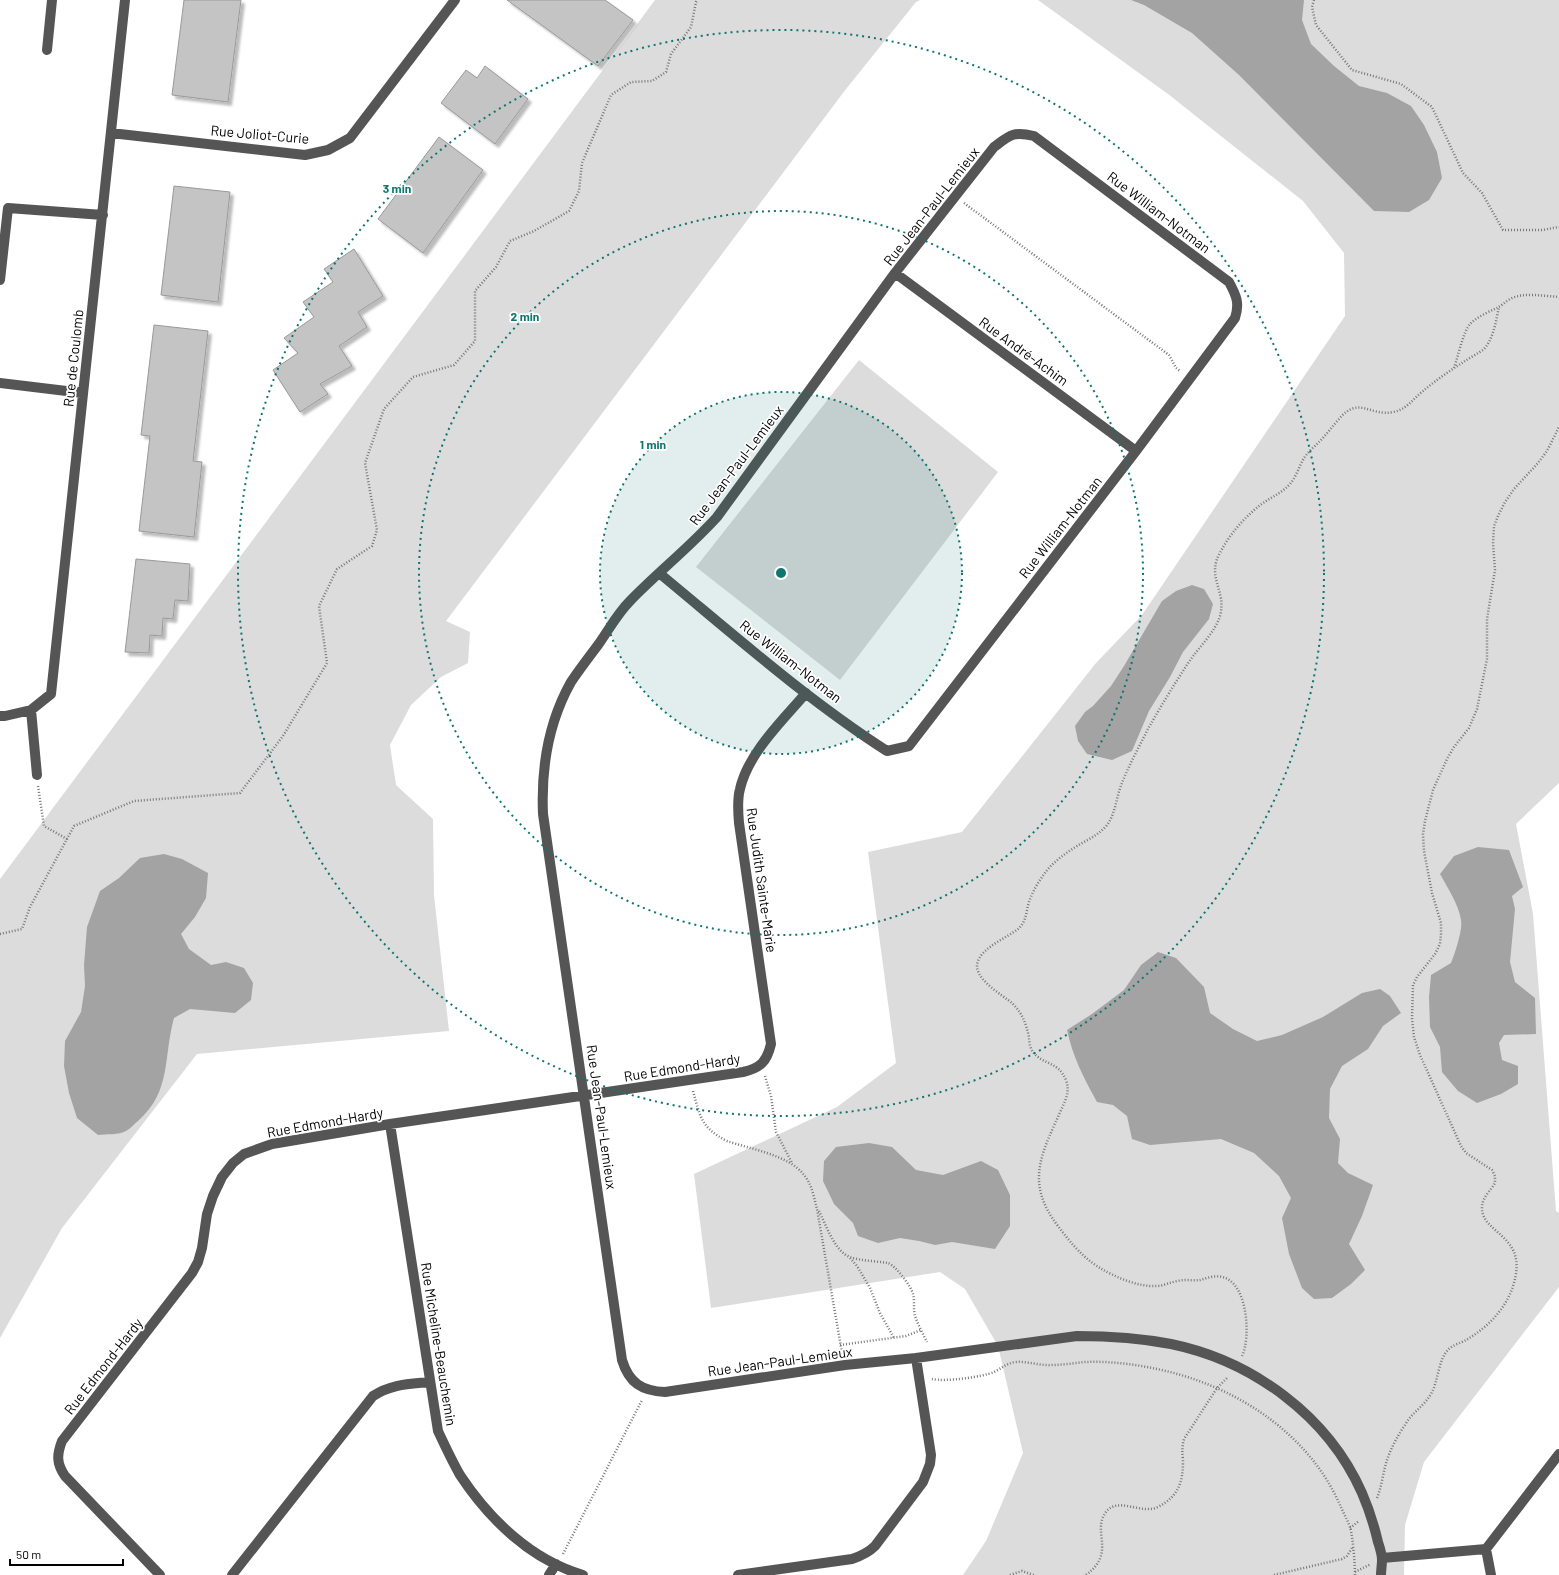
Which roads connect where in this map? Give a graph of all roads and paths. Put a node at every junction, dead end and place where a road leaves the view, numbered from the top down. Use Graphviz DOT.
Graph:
graph roads {
  1 [pos="52,0"];
  2 [pos="125,0"];
  3 [pos="455,0"];
  4 [pos="698,0"];
  5 [pos="1314,0"];
  6 [pos="46,50"];
  7 [pos="111,133"];
  8 [pos="1010,135"];
  9 [pos="955,196"];
  10 [pos="103,215"];
  11 [pos="1559,227"];
  12 [pos="896,273"];
  13 [pos="0,280"];
  14 [pos="1559,297"];
  15 [pos="1499,307"];
  16 [pos="1454,368"];
  17 [pos="1191,377"];
  18 [pos="0,383"];
  19 [pos="83,393"];
  20 [pos="1559,427"];
  21 [pos="1136,451"];
  22 [pos="659,573"];
  23 [pos="806,693"];
  24 [pos="31,710"];
  25 [pos="0,716"];
  26 [pos="37,775"];
  27 [pos="68,839"];
  28 [pos="0,934"];
  29 [pos="771,1044"];
  30 [pos="758,1066"];
  31 [pos="689,1081"];
  32 [pos="584,1096"];
  33 [pos="390,1124"];
  34 [pos="792,1163"];
  35 [pos="818,1209"];
  36 [pos="850,1257"];
  37 [pos="921,1330"];
  38 [pos="894,1338"];
  39 [pos="927,1342"];
  40 [pos="840,1345"];
  41 [pos="1242,1357"];
  42 [pos="916,1358"];
  43 [pos="845,1365"];
  44 [pos="1226,1378"];
  45 [pos="932,1379"];
  46 [pos="430,1382"];
  47 [pos="644,1388"];
  48 [pos="1217,1388"];
  49 [pos="1559,1454"];
  50 [pos="1369,1508"];
  51 [pos="1350,1528"];
  52 [pos="1352,1548"];
  53 [pos="1486,1549"];
  54 [pos="1382,1558"];
  55 [pos="556,1564"];
  56 [pos="160,1575"];
  57 [pos="232,1575"];
  58 [pos="549,1575"];
  59 [pos="583,1575"];
  60 [pos="738,1575"];
  61 [pos="1010,1575"];
  62 [pos="1034,1575"];
  63 [pos="1086,1575"];
  64 [pos="1274,1575"];
  65 [pos="1355,1575"];
  66 [pos="1381,1575"];
  67 [pos="1491,1575"];
  1 -- 6 [label="street"];
  2 -- 7 [label="street, Rue de Coulomb"];
  3 -- 7 [label="street, Rue Joliot-Curie"];
  4 -- 27 [label="path"];
  5 -- 11 [label="path"];
  7 -- 10 [label="street, Rue de Coulomb"];
  8 -- 9 [label="street, Rue Jean-Paul-Lemieux"];
  8 -- 17 [label="street, Rue William-Notman"];
  9 -- 12 [label="street, Rue Jean-Paul-Lemieux"];
  9 -- 17 [label="path"];
  10 -- 13 [label="street"];
  10 -- 19 [label="street, Rue de Coulomb"];
  12 -- 21 [label="street, Rue André-Achim"];
  12 -- 22 [label="street, Rue Jean-Paul-Lemieux"];
  14 -- 15 [label="path"];
  15 -- 16 [label="path"];
  15 -- 16 [label="path"];
  16 -- 41 [label="path"];
  17 -- 21 [label="street, Rue William-Notman"];
  18 -- 19 [label="street"];
  19 -- 24 [label="street, Rue de Coulomb"];
  20 -- 50 [label="path"];
  21 -- 23 [label="street, Rue William-Notman"];
  22 -- 23 [label="street, Rue William-Notman"];
  22 -- 32 [label="street, Rue Jean-Paul-Lemieux"];
  23 -- 29 [label="street, Rue Judith Sainte-Marie"];
  24 -- 25 [label="street"];
  24 -- 26 [label="street"];
  26 -- 27 [label="path"];
  27 -- 28 [label="path"];
  29 -- 30 [label="street, Rue Edmond-Hardy"];
  30 -- 31 [label="street, Rue Edmond-Hardy"];
  30 -- 34 [label="path"];
  31 -- 32 [label="street, Rue Edmond-Hardy"];
  31 -- 34 [label="path"];
  32 -- 33 [label="street, Rue Edmond-Hardy"];
  32 -- 47 [label="street, Rue Jean-Paul-Lemieux"];
  33 -- 46 [label="street, Rue Micheline-Beauchemin"];
  33 -- 56 [label="street, Rue Edmond-Hardy"];
  34 -- 35 [label="path"];
  35 -- 36 [label="path"];
  35 -- 40 [label="path"];
  36 -- 37 [label="path"];
  36 -- 38 [label="path"];
  37 -- 38 [label="path"];
  37 -- 39 [label="path"];
  38 -- 40 [label="path"];
  40 -- 43 [label="path"];
  42 -- 43 [label="street, Rue Jean-Paul-Lemieux"];
  42 -- 50 [label="street, Rue Jean-Paul-Lemieux"];
  42 -- 60 [label="street"];
  43 -- 47 [label="street, Rue Jean-Paul-Lemieux"];
  44 -- 48 [label="path"];
  45 -- 48 [label="path"];
  46 -- 55 [label="street, Rue Micheline-Beauchemin"];
  46 -- 57 [label="street"];
  47 -- 55 [label="path"];
  48 -- 51 [label="path"];
  48 -- 63 [label="path"];
  49 -- 53 [label="street"];
  50 -- 51 [label="path"];
  50 -- 54 [label="street, Rue Jean-Paul-Lemieux"];
  51 -- 52 [label="path"];
  52 -- 64 [label="path"];
  52 -- 65 [label="path"];
  53 -- 54 [label="street"];
  53 -- 67 [label="street"];
  54 -- 66 [label="street, Rue Jean-Paul-Lemieux"];
  55 -- 58 [label="street"];
  55 -- 59 [label="street, Rue Micheline-Beauchemin"];
  61 -- 62 [label="path"];
}
